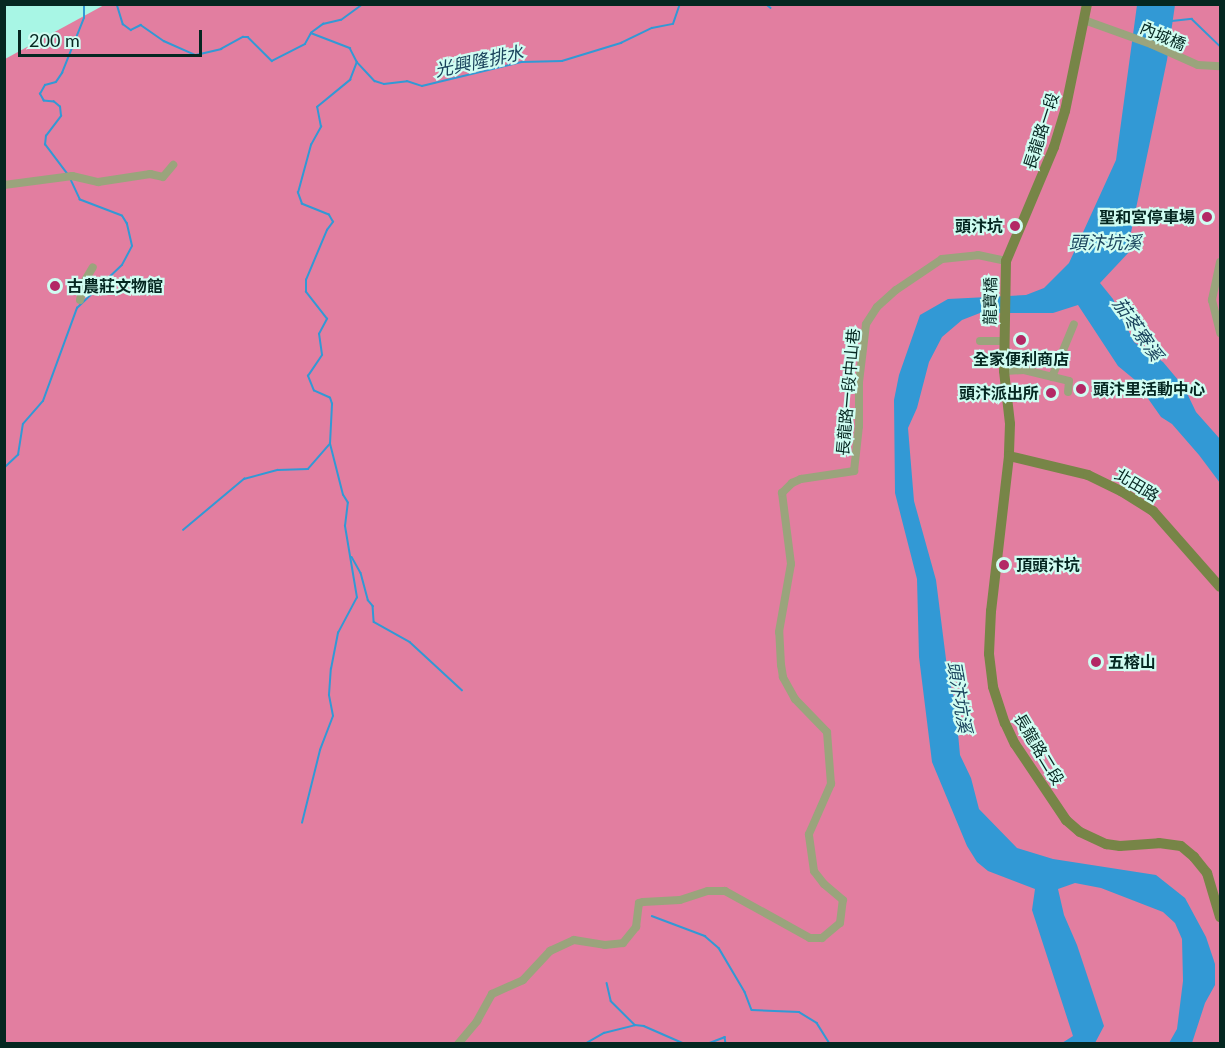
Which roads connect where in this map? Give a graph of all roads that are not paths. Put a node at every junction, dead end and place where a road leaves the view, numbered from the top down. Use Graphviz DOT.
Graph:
graph roads {
  1 [pos="1087,4"];
  2 [pos="1084,20"];
  3 [pos="1221,66"];
  4 [pos="173,165"];
  5 [pos="4,185"];
  6 [pos="1006,261"];
  7 [pos="1221,262"];
  8 [pos="93,267"];
  9 [pos="80,300"];
  10 [pos="1074,324"];
  11 [pos="1221,333"];
  12 [pos="980,341"];
  13 [pos="1005,341"];
  14 [pos="1004,370"];
  15 [pos="1052,377"];
  16 [pos="1068,392"];
  17 [pos="1009,456"];
  18 [pos="1221,587"];
  19 [pos="1221,917"];
  20 [pos="458,1044"];
  1 -- 2 [label="main road, 長龍路一段"];
  2 -- 3 [label="street, 內城橋"];
  2 -- 6 [label="main road, 長龍路一段"];
  4 -- 5 [label="street"];
  6 -- 13 [label="main road, 龍寶橋"];
  6 -- 20 [label="street, 長龍路一段中山巷"];
  7 -- 11 [label="street"];
  8 -- 9 [label="street"];
  10 -- 15 [label="street"];
  12 -- 13 [label="street"];
  13 -- 14 [label="main road, 長龍路二段"];
  14 -- 15 [label="street"];
  14 -- 17 [label="main road, 長龍路二段"];
  15 -- 16 [label="street"];
  17 -- 18 [label="main road, 北田路"];
  17 -- 19 [label="main road, 長龍路二段"];
}
